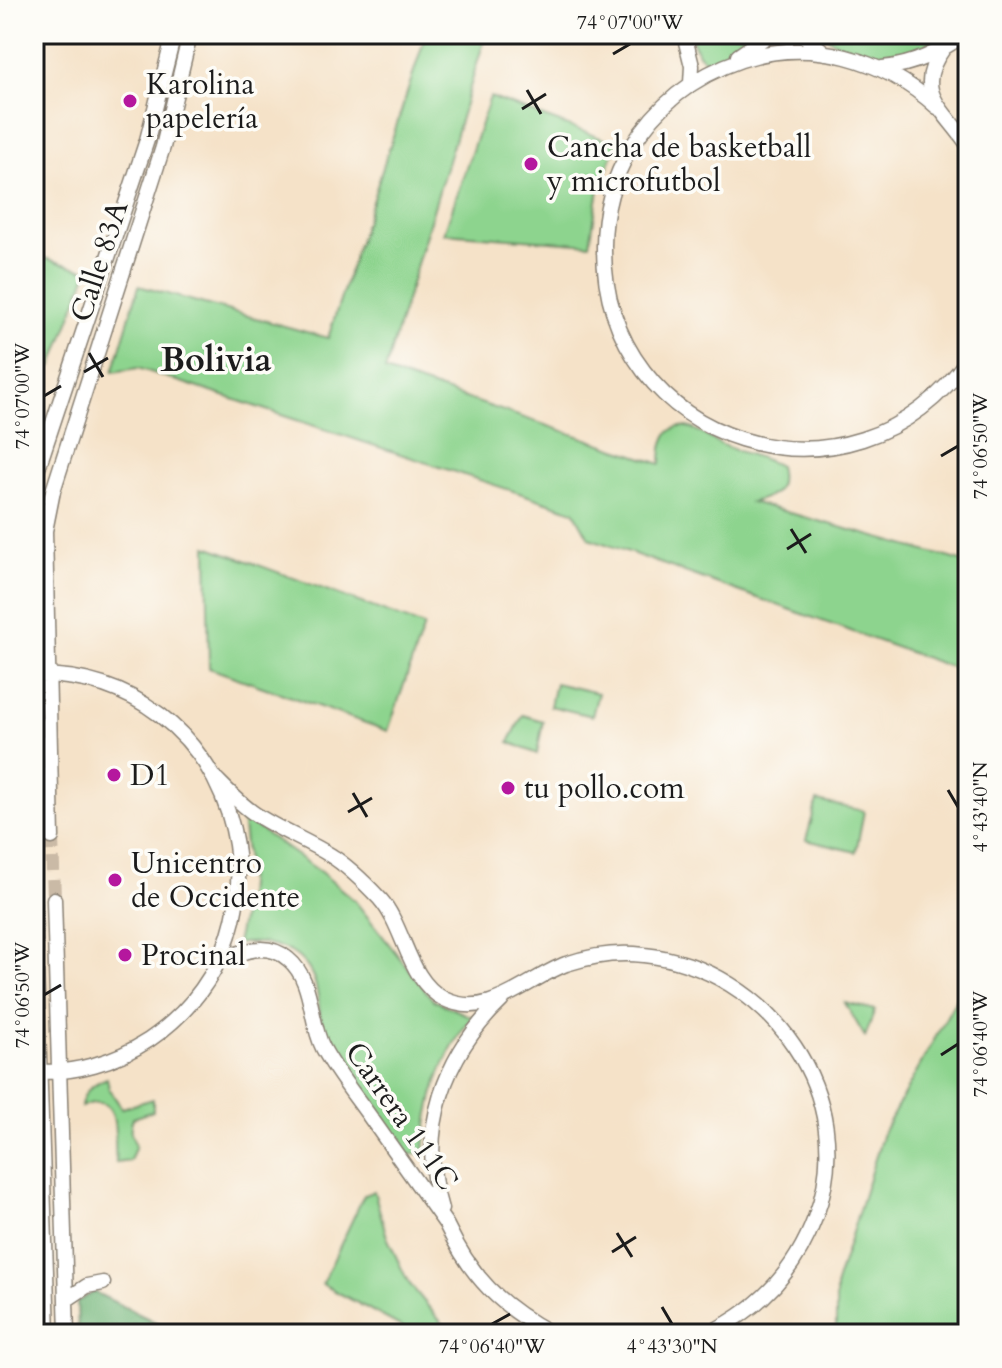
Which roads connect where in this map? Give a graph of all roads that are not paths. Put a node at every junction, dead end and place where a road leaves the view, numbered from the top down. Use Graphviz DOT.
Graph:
graph roads {
  1 [pos="174,34"];
  2 [pos="190,34"];
  3 [pos="684,34"];
  4 [pos="770,34"];
  5 [pos="780,34"];
  6 [pos="802,34"];
  7 [pos="965,34"];
  8 [pos="943,49"];
  9 [pos="783,52"];
  10 [pos="825,53"];
  11 [pos="722,67"];
  12 [pos="882,68"];
  13 [pos="166,71"];
  14 [pos="182,76"];
  15 [pos="691,83"];
  16 [pos="937,107"];
  17 [pos="968,145"];
  18 [pos="968,359"];
  19 [pos="34,480"];
  20 [pos="40,675"];
  21 [pos="42,750"];
  22 [pos="215,778"];
  23 [pos="34,835"];
  24 [pos="34,902"];
  25 [pos="220,961"];
  26 [pos="505,997"];
  27 [pos="37,1013"];
  28 [pos="57,1013"];
  29 [pos="59,1071"];
  30 [pos="37,1072"];
  31 [pos="39,1208"];
  32 [pos="446,1224"];
  33 [pos="103,1283"];
  34 [pos="66,1300"];
  35 [pos="48,1334"];
  36 [pos="67,1334"];
  37 [pos="552,1334"];
  38 [pos="707,1334"];
  1 -- 13 [label="street, Calle 83A"];
  2 -- 14 [label="street, Calle 83A"];
  3 -- 15 [label="street"];
  4 -- 11 [label="street"];
  5 -- 9 [label="street"];
  6 -- 10 [label="street"];
  7 -- 8 [label="street"];
  8 -- 12 [label="street"];
  8 -- 16 [label="street"];
  9 -- 10 [label="street"];
  9 -- 11 [label="street"];
  10 -- 12 [label="street"];
  11 -- 15 [label="street"];
  12 -- 16 [label="street"];
  13 -- 14 [label="street"];
  13 -- 19 [label="street, Calle 83A"];
  14 -- 20 [label="street, Calle 83A"];
  15 -- 18 [label="street"];
  16 -- 17 [label="street"];
  20 -- 21 [label="street, Calle 83A"];
  20 -- 22 [label="street"];
  21 -- 23 [label="street, Calle 83A"];
  22 -- 25 [label="street"];
  22 -- 26 [label="street"];
  24 -- 27 [label="street"];
  24 -- 28 [label="street"];
  25 -- 29 [label="street"];
  25 -- 32 [label="street, Carrera 111C"];
  26 -- 32 [label="street"];
  26 -- 38 [label="street"];
  27 -- 28 [label="street"];
  27 -- 30 [label="street"];
  28 -- 29 [label="street"];
  29 -- 30 [label="street"];
  29 -- 34 [label="street"];
  30 -- 31 [label="street"];
  31 -- 35 [label="street"];
  32 -- 37 [label="street, Carrera 111C"];
  33 -- 34 [label="street"];
  34 -- 36 [label="street"];
}
